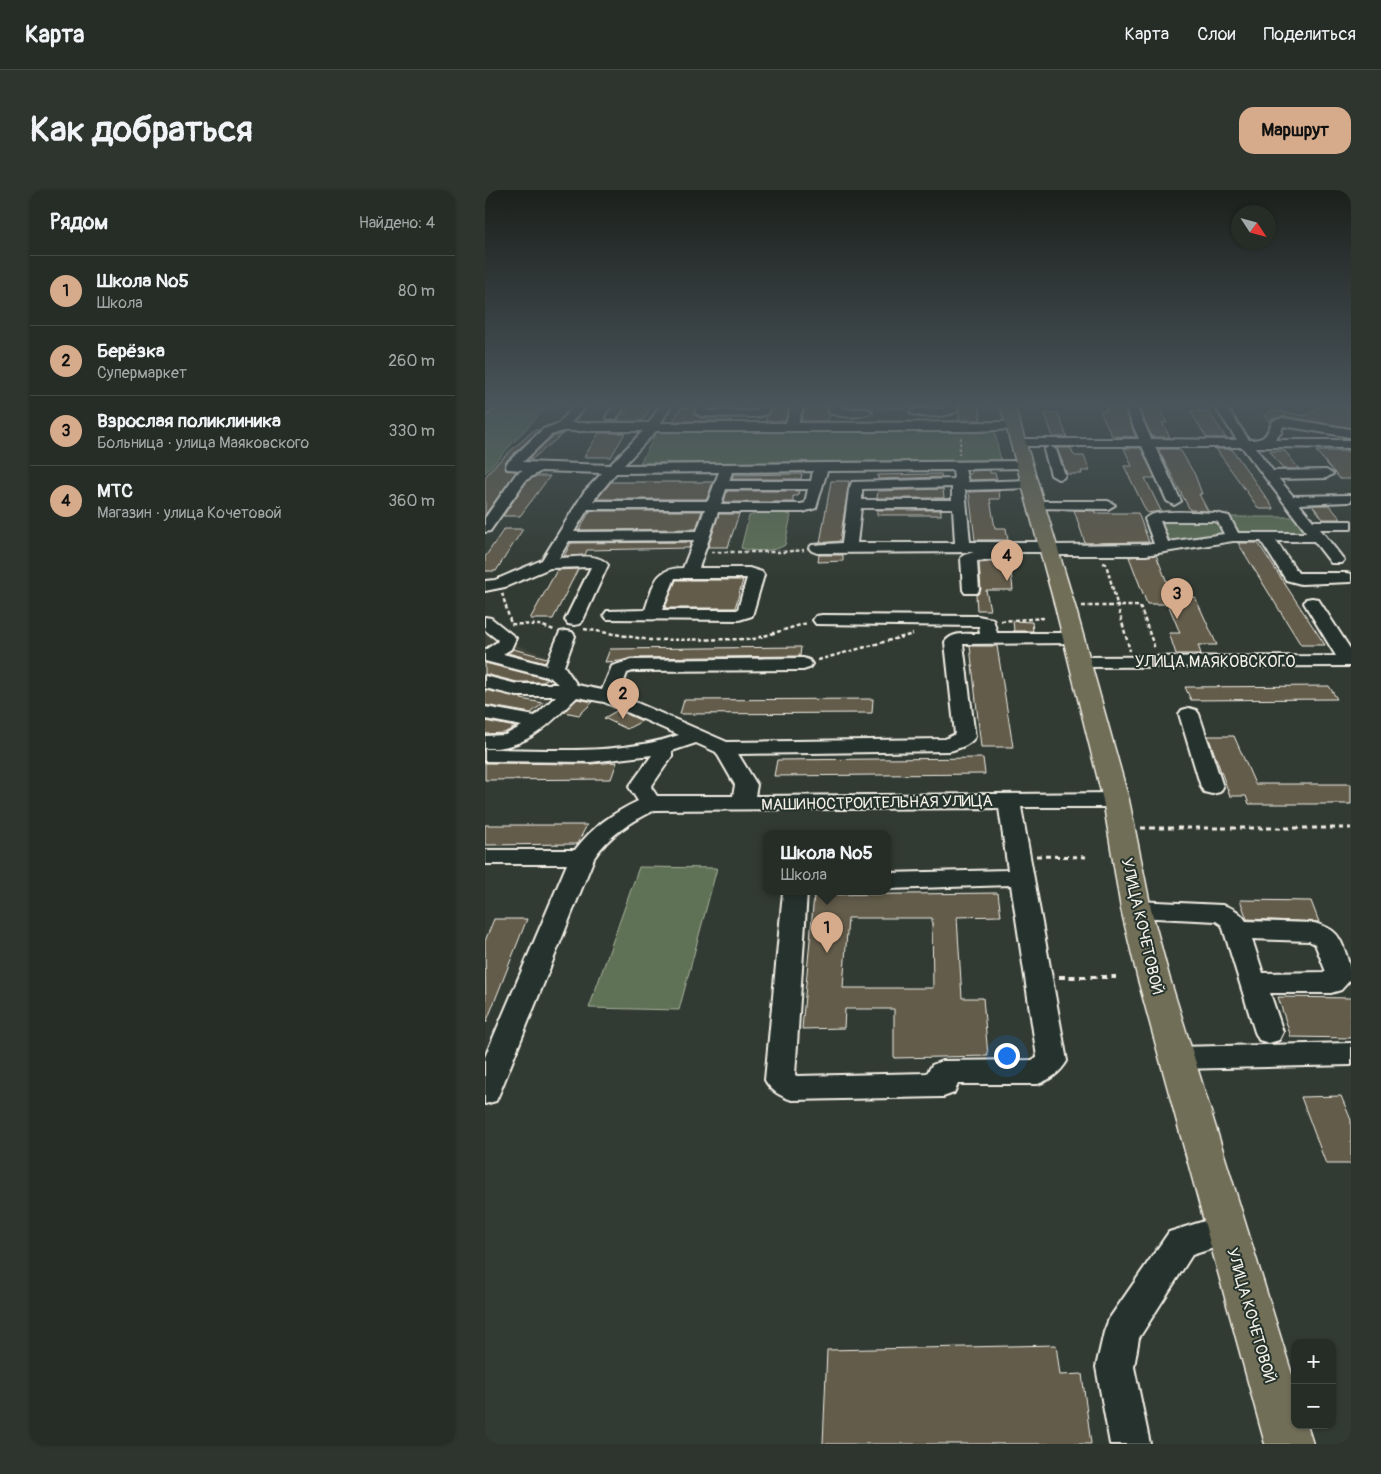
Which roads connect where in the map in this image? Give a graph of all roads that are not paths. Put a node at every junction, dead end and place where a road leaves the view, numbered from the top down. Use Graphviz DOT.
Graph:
graph roads {
  1 [pos="516,463"];
  2 [pos="618,463"];
  3 [pos="976,463"];
  4 [pos="1005,463"];
  5 [pos="1023,463"];
  6 [pos="1035,463"];
  7 [pos="1054,463"];
  8 [pos="1157,463"];
  9 [pos="1260,463"];
  10 [pos="958,466"];
  11 [pos="821,467"];
  12 [pos="859,467"];
  13 [pos="536,468"];
  14 [pos="613,468"];
  15 [pos="727,468"];
  16 [pos="1326,474"];
  17 [pos="1058,475"];
  18 [pos="1271,475"];
  19 [pos="817,485"];
  20 [pos="857,485"];
  21 [pos="591,492"];
  22 [pos="716,497"];
  23 [pos="1348,498"];
  24 [pos="1290,500"];
  25 [pos="1173,502"];
  26 [pos="855,504"];
  27 [pos="960,504"];
  28 [pos="583,505"];
  29 [pos="1108,505"];
  30 [pos="1351,525"];
  31 [pos="485,528"];
  32 [pos="1313,531"];
  33 [pos="703,535"];
  34 [pos="564,537"];
  35 [pos="1233,537"];
  36 [pos="1265,537"];
  37 [pos="1162,546"];
  38 [pos="817,548"];
  39 [pos="849,548"];
  40 [pos="963,548"];
  41 [pos="1049,551"];
  42 [pos="1336,560"];
  43 [pos="548,563"];
  44 [pos="689,573"];
  45 [pos="1346,578"];
  46 [pos="492,585"];
  47 [pos="971,590"];
  48 [pos="1312,603"];
  49 [pos="613,615"];
  50 [pos="652,615"];
  51 [pos="822,620"];
  52 [pos="493,626"];
  53 [pos="986,630"];
  54 [pos="1076,650"];
  55 [pos="1350,661"];
  56 [pos="803,664"];
  57 [pos="558,674"];
  58 [pos="485,682"];
  59 [pos="573,690"];
  60 [pos="609,697"];
  61 [pos="485,713"];
  62 [pos="1189,714"];
  63 [pos="539,723"];
  64 [pos="696,736"];
  65 [pos="485,742"];
  66 [pos="662,748"];
  67 [pos="723,748"];
  68 [pos="485,755"];
  69 [pos="1212,787"];
  70 [pos="1009,801"];
  71 [pos="651,803"];
  72 [pos="743,804"];
  73 [pos="1118,814"];
  74 [pos="485,857"];
  75 [pos="582,857"];
  76 [pos="1020,866"];
  77 [pos="891,881"];
  78 [pos="795,895"];
  79 [pos="1136,910"];
  80 [pos="1236,930"];
  81 [pos="1253,983"];
  82 [pos="1269,1032"];
  83 [pos="1351,1054"];
  84 [pos="1177,1058"];
  85 [pos="485,1092"];
  86 [pos="1227,1230"];
  87 [pos="1130,1444"];
  88 [pos="1289,1444"];
  1 -- 13 [label="street"];
  2 -- 14 [label="street"];
  3 -- 10 [label="street"];
  4 -- 27 [label="street"];
  5 -- 41 [label="main road, УЛИЦА КОЧЕТОВОЙ"];
  6 -- 29 [label="street"];
  7 -- 17 [label="street"];
  8 -- 25 [label="street"];
  9 -- 18 [label="street"];
  10 -- 12 [label="street"];
  10 -- 20 [label="street"];
  11 -- 12 [label="street"];
  11 -- 15 [label="street"];
  11 -- 19 [label="street"];
  12 -- 20 [label="street"];
  13 -- 14 [label="street"];
  13 -- 31 [label="street"];
  14 -- 15 [label="street"];
  14 -- 21 [label="street"];
  15 -- 22 [label="street"];
  16 -- 18 [label="street"];
  18 -- 24 [label="street"];
  19 -- 22 [label="street"];
  19 -- 22 [label="street"];
  20 -- 26 [label="street"];
  21 -- 22 [label="street"];
  21 -- 28 [label="street"];
  22 -- 28 [label="street"];
  22 -- 33 [label="street"];
  23 -- 24 [label="street"];
  24 -- 32 [label="street"];
  26 -- 27 [label="street"];
  26 -- 39 [label="street"];
  27 -- 40 [label="street"];
  28 -- 34 [label="street"];
  30 -- 32 [label="street"];
  32 -- 36 [label="street"];
  32 -- 42 [label="street"];
  33 -- 34 [label="street"];
  33 -- 44 [label="street"];
  34 -- 43 [label="street"];
  35 -- 36 [label="street"];
  35 -- 37 [label="street"];
  35 -- 37 [label="street"];
  36 -- 45 [label="street"];
  37 -- 41 [label="street"];
  38 -- 39 [label="street"];
  39 -- 40 [label="street"];
  40 -- 41 [label="street"];
  41 -- 47 [label="street"];
  41 -- 54 [label="main road, УЛИЦА КОЧЕТОВОЙ"];
  43 -- 46 [label="street"];
  43 -- 57 [label="street"];
  44 -- 50 [label="street"];
  44 -- 50 [label="street"];
  48 -- 55 [label="street"];
  49 -- 50 [label="street"];
  51 -- 53 [label="street"];
  52 -- 57 [label="street"];
  53 -- 54 [label="street, УЛИЦА МАЯКОВСКОГО"];
  53 -- 67 [label="street"];
  54 -- 55 [label="street, УЛИЦА МАЯКОВСКОГО"];
  54 -- 73 [label="main road, УЛИЦА КОЧЕТОВОЙ"];
  56 -- 60 [label="street"];
  57 -- 59 [label="street"];
  58 -- 59 [label="street"];
  59 -- 60 [label="street"];
  59 -- 63 [label="street"];
  60 -- 64 [label="street"];
  61 -- 63 [label="street"];
  62 -- 69 [label="street"];
  63 -- 65 [label="street"];
  64 -- 66 [label="street"];
  64 -- 67 [label="street"];
  66 -- 68 [label="street"];
  66 -- 71 [label="street"];
  67 -- 72 [label="street, МАШИНОСТРОИТЕЛЬНАЯ УЛИЦА"];
  70 -- 72 [label="street, МАШИНОСТРОИТЕЛЬНАЯ УЛИЦА"];
  70 -- 73 [label="street, МАШИНОСТРОИТЕЛЬНАЯ УЛИЦА"];
  70 -- 76 [label="street"];
  71 -- 72 [label="street"];
  71 -- 75 [label="street"];
  73 -- 79 [label="main road, УЛИЦА КОЧЕТОВОЙ"];
  74 -- 75 [label="street"];
  75 -- 85 [label="street"];
  76 -- 77 [label="street"];
  76 -- 78 [label="street"];
  79 -- 80 [label="street"];
  79 -- 84 [label="main road, УЛИЦА КОЧЕТОВОЙ"];
  80 -- 81 [label="street"];
  80 -- 81 [label="street"];
  81 -- 82 [label="street"];
  83 -- 84 [label="street"];
  84 -- 86 [label="main road, УЛИЦА КОЧЕТОВОЙ"];
  86 -- 87 [label="street"];
  86 -- 88 [label="main road, УЛИЦА КОЧЕТОВОЙ"];
}
